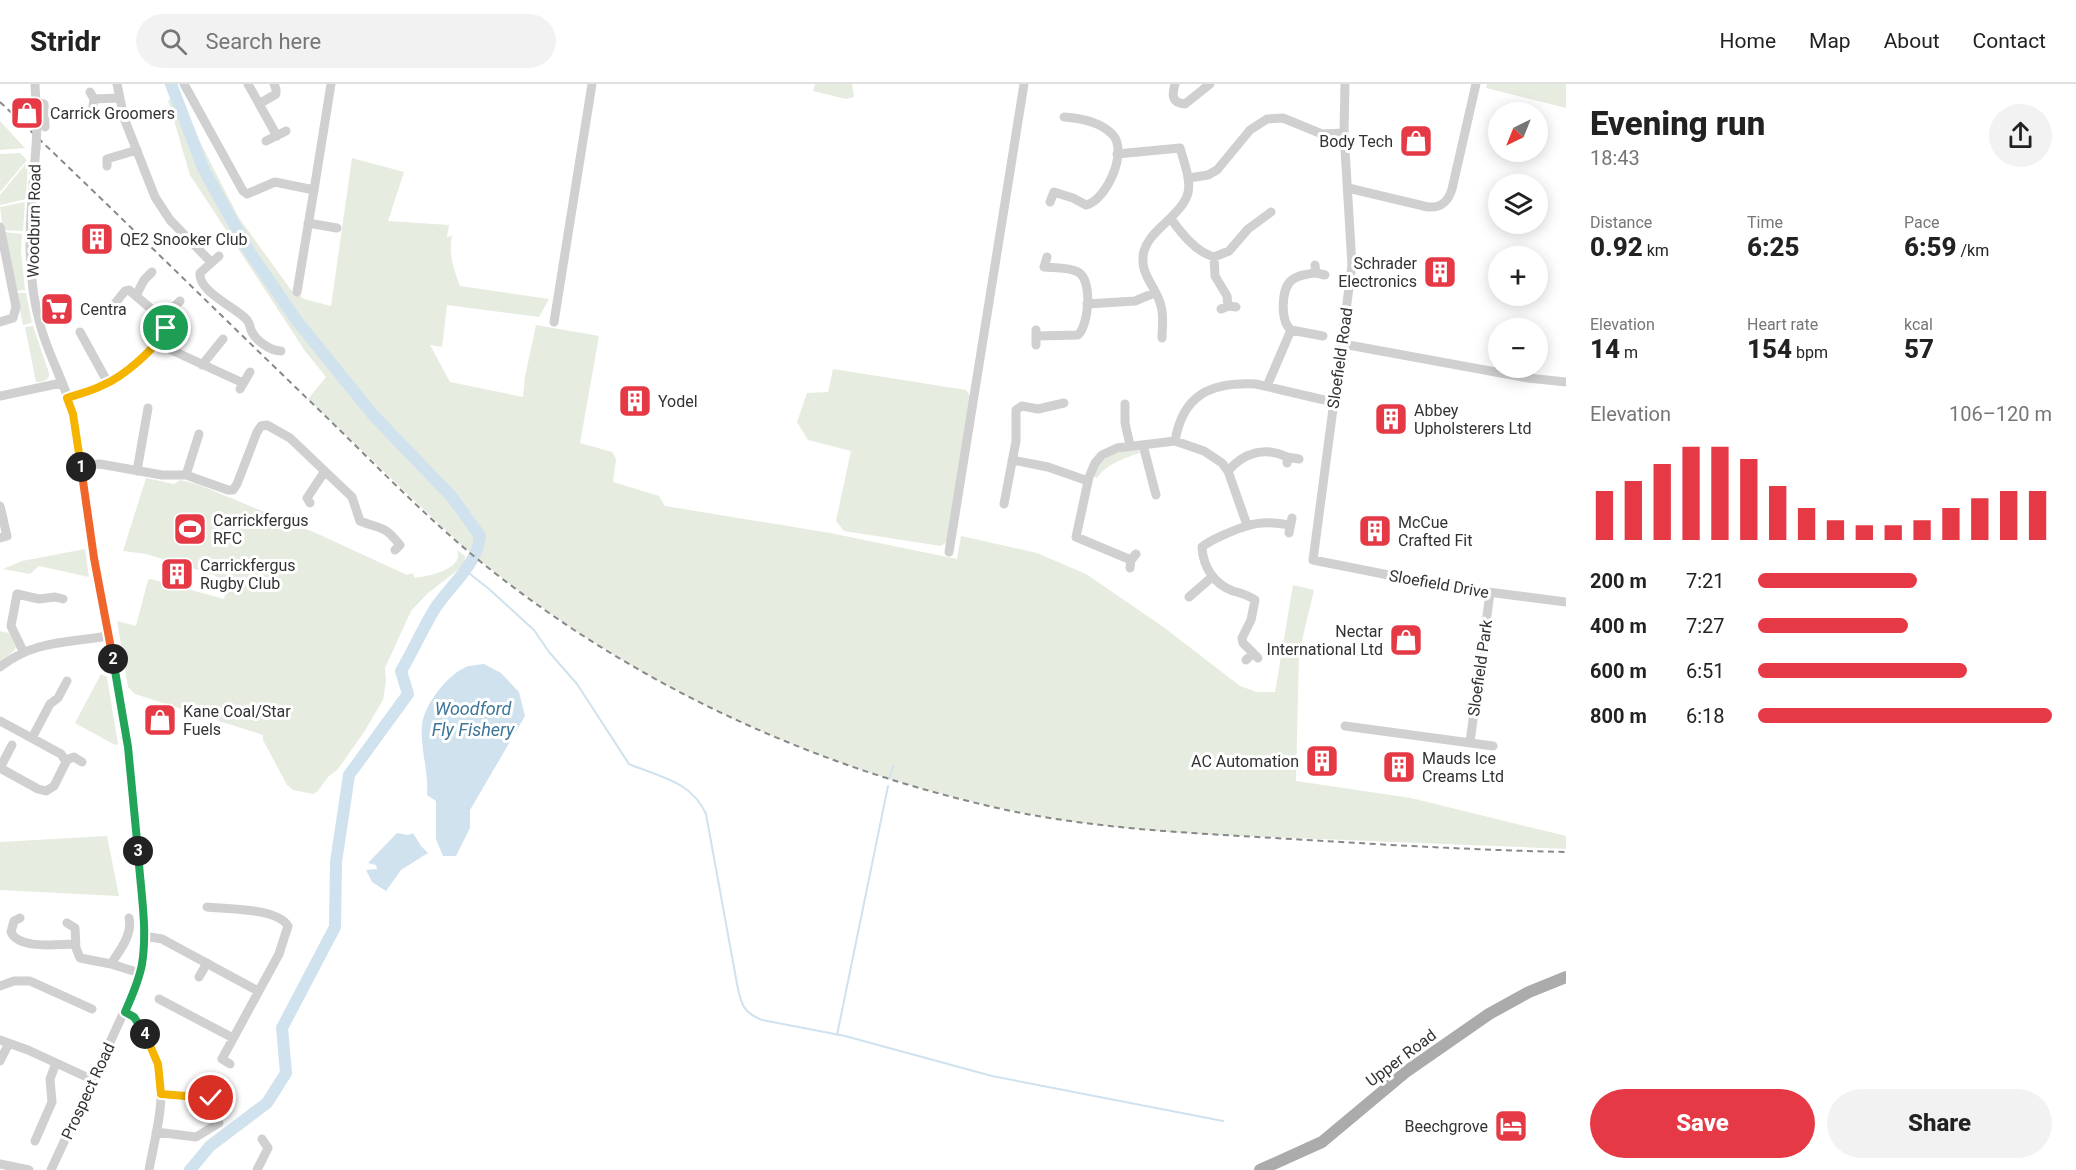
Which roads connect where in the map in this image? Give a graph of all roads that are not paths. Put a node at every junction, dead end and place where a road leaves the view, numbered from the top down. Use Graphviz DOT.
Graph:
graph roads {
  1 [pos="35,84"];
  2 [pos="117,84"];
  3 [pos="184,84"];
  4 [pos="248,84"];
  5 [pos="274,84"];
  6 [pos="331,84"];
  7 [pos="592,84"];
  8 [pos="1024,84"];
  9 [pos="1175,84"];
  10 [pos="1210,84"];
  11 [pos="1345,84"];
  12 [pos="1476,84"];
  13 [pos="119,98"];
  14 [pos="92,99"];
  15 [pos="259,104"];
  16 [pos="1063,117"];
  17 [pos="286,131"];
  18 [pos="1344,133"];
  19 [pos="277,136"];
  20 [pos="1177,137"];
  21 [pos="266,141"];
  22 [pos="1180,148"];
  23 [pos="137,150"];
  24 [pos="1117,154"];
  25 [pos="105,159"];
  26 [pos="1189,178"];
  27 [pos="1348,188"];
  28 [pos="314,190"];
  29 [pos="1050,202"];
  30 [pos="1273,212"];
  31 [pos="1171,219"];
  32 [pos="308,223"];
  33 [pos="0,227"];
  34 [pos="337,228"];
  35 [pos="1047,257"];
  36 [pos="1214,257"];
  37 [pos="288,271"];
  38 [pos="1318,271"];
  39 [pos="152,272"];
  40 [pos="300,273"];
  41 [pos="297,292"];
  42 [pos="1154,294"];
  43 [pos="136,296"];
  44 [pos="180,301"];
  45 [pos="115,303"];
  46 [pos="1087,304"];
  47 [pos="1228,307"];
  48 [pos="124,310"];
  49 [pos="108,312"];
  50 [pos="157,314"];
  51 [pos="0,322"];
  52 [pos="554,322"];
  53 [pos="1291,330"];
  54 [pos="80,332"];
  55 [pos="1325,336"];
  56 [pos="1036,337"];
  57 [pos="223,339"];
  58 [pos="1163,340"];
  59 [pos="156,343"];
  60 [pos="1343,345"];
  61 [pos="280,351"];
  62 [pos="202,364"];
  63 [pos="250,372"];
  64 [pos="1566,382"];
  65 [pos="62,383"];
  66 [pos="108,383"];
  67 [pos="1267,386"];
  68 [pos="0,396"];
  69 [pos="67,398"];
  70 [pos="1333,402"];
  71 [pos="1064,403"];
  72 [pos="1125,404"];
  73 [pos="1052,406"];
  74 [pos="148,408"];
  75 [pos="1058,416"];
  76 [pos="199,434"];
  77 [pos="1175,441"];
  78 [pos="1130,445"];
  79 [pos="1143,445"];
  80 [pos="1299,459"];
  81 [pos="1012,460"];
  82 [pos="81,465"];
  83 [pos="137,471"];
  84 [pos="324,471"];
  85 [pos="1228,471"];
  86 [pos="186,475"];
  87 [pos="1088,481"];
  88 [pos="1156,497"];
  89 [pos="306,499"];
  90 [pos="0,506"];
  91 [pos="1004,507"];
  92 [pos="1247,525"];
  93 [pos="1291,525"];
  94 [pos="6,536"];
  95 [pos="400,545"];
  96 [pos="949,552"];
  97 [pos="1313,560"];
  98 [pos="1132,561"];
  99 [pos="1212,577"];
  100 [pos="1490,593"];
  101 [pos="63,599"];
  102 [pos="1189,600"];
  103 [pos="1255,600"];
  104 [pos="1265,600"];
  105 [pos="1566,602"];
  106 [pos="108,636"];
  107 [pos="23,651"];
  108 [pos="1252,657"];
  109 [pos="0,667"];
  110 [pos="67,681"];
  111 [pos="0,721"];
  112 [pos="1345,726"];
  113 [pos="32,738"];
  114 [pos="1470,742"];
  115 [pos="12,746"];
  116 [pos="1493,746"];
  117 [pos="66,760"];
  118 [pos="82,762"];
  119 [pos="0,768"];
  120 [pos="211,910"];
  121 [pos="20,918"];
  122 [pos="129,918"];
  123 [pos="67,923"];
  124 [pos="144,936"];
  125 [pos="75,944"];
  126 [pos="207,963"];
  127 [pos="111,964"];
  128 [pos="140,973"];
  129 [pos="200,977"];
  130 [pos="1566,977"];
  131 [pos="0,986"];
  132 [pos="258,992"];
  133 [pos="159,999"];
  134 [pos="92,1009"];
  135 [pos="125,1012"];
  136 [pos="233,1038"];
  137 [pos="5,1041"];
  138 [pos="0,1061"];
  139 [pos="56,1063"];
  140 [pos="230,1064"];
  141 [pos="93,1080"];
  142 [pos="212,1092"];
  143 [pos="161,1094"];
  144 [pos="219,1123"];
  145 [pos="156,1132"];
  146 [pos="262,1139"];
  147 [pos="35,1141"];
  148 [pos="0,1164"];
  149 [pos="29,1170"];
  150 [pos="51,1170"];
  151 [pos="149,1170"];
  152 [pos="257,1170"];
  153 [pos="1260,1170"];
  1 -- 65 [label="street, Woodburn Road, bridge"];
  2 -- 13 [label="street"];
  3 -- 28 [label="street"];
  4 -- 15 [label="street"];
  5 -- 15 [label="street"];
  6 -- 28 [label="street"];
  7 -- 52 [label="street"];
  8 -- 96 [label="street"];
  9 -- 10 [label="street"];
  11 -- 18 [label="street, Sloefield Road"];
  12 -- 27 [label="street"];
  13 -- 14 [label="street"];
  13 -- 23 [label="street"];
  15 -- 19 [label="street"];
  16 -- 24 [label="street"];
  17 -- 19 [label="street"];
  18 -- 26 [label="street"];
  18 -- 27 [label="street, Sloefield Road"];
  19 -- 21 [label="street"];
  20 -- 22 [label="street"];
  22 -- 24 [label="street"];
  22 -- 26 [label="street"];
  23 -- 25 [label="street"];
  23 -- 61 [label="street"];
  24 -- 29 [label="street"];
  26 -- 31 [label="street"];
  27 -- 60 [label="street, Sloefield Road"];
  28 -- 32 [label="street"];
  30 -- 36 [label="street"];
  31 -- 36 [label="street"];
  31 -- 42 [label="street"];
  32 -- 34 [label="street"];
  32 -- 40 [label="street"];
  33 -- 51 [label="street, Woodburn Road"];
  35 -- 46 [label="street"];
  36 -- 47 [label="street"];
  37 -- 40 [label="street"];
  38 -- 53 [label="street"];
  39 -- 43 [label="street"];
  40 -- 41 [label="street"];
  42 -- 46 [label="street"];
  42 -- 58 [label="street"];
  43 -- 45 [label="street"];
  43 -- 50 [label="street"];
  44 -- 50 [label="street"];
  45 -- 48 [label="street"];
  45 -- 49 [label="street"];
  46 -- 56 [label="street"];
  50 -- 59 [label="street"];
  53 -- 55 [label="street"];
  53 -- 67 [label="street"];
  54 -- 66 [label="street"];
  57 -- 62 [label="street"];
  59 -- 62 [label="street"];
  59 -- 66 [label="street"];
  60 -- 64 [label="street"];
  60 -- 70 [label="street, Sloefield Road"];
  62 -- 63 [label="street"];
  65 -- 68 [label="street"];
  65 -- 69 [label="street, Woodburn Road"];
  66 -- 69 [label="street"];
  67 -- 70 [label="street"];
  67 -- 77 [label="street"];
  69 -- 82 [label="street, Woodburn Road"];
  70 -- 97 [label="street, Sloefield Road"];
  71 -- 73 [label="street"];
  72 -- 78 [label="street"];
  73 -- 75 [label="street"];
  73 -- 81 [label="street"];
  74 -- 83 [label="street"];
  76 -- 86 [label="street"];
  77 -- 79 [label="street"];
  77 -- 85 [label="street"];
  78 -- 79 [label="street"];
  78 -- 87 [label="street"];
  79 -- 88 [label="street"];
  80 -- 85 [label="street"];
  81 -- 87 [label="street"];
  81 -- 91 [label="street"];
  82 -- 83 [label="street"];
  82 -- 106 [label="street, Woodburn Road"];
  83 -- 86 [label="street"];
  84 -- 86 [label="street"];
  84 -- 89 [label="street"];
  84 -- 95 [label="street"];
  85 -- 92 [label="street"];
  87 -- 98 [label="street"];
  90 -- 94 [label="street"];
  92 -- 93 [label="street"];
  92 -- 99 [label="street"];
  97 -- 100 [label="street, Sloefield Drive"];
  99 -- 102 [label="street"];
  99 -- 103 [label="street"];
  100 -- 105 [label="street, Sloefield Drive"];
  100 -- 114 [label="street, Sloefield Park"];
  101 -- 107 [label="street"];
  103 -- 104 [label="street"];
  103 -- 108 [label="street"];
  106 -- 107 [label="street"];
  106 -- 124 [label="street, Woodburn Road"];
  107 -- 109 [label="street"];
  110 -- 113 [label="street"];
  111 -- 113 [label="street"];
  112 -- 114 [label="street"];
  113 -- 117 [label="street"];
  114 -- 116 [label="street"];
  115 -- 119 [label="street"];
  117 -- 118 [label="street"];
  117 -- 119 [label="street"];
  120 -- 132 [label="street"];
  121 -- 125 [label="street"];
  122 -- 127 [label="street"];
  123 -- 125 [label="street"];
  124 -- 126 [label="street"];
  124 -- 128 [label="street, Woodburn Road"];
  125 -- 127 [label="street"];
  126 -- 129 [label="street"];
  126 -- 132 [label="street"];
  127 -- 128 [label="street"];
  128 -- 135 [label="street, Woodburn Road"];
  130 -- 153 [label="main road, Upper Road"];
  131 -- 134 [label="street"];
  132 -- 136 [label="street"];
  133 -- 136 [label="street"];
  135 -- 141 [label="street, Prospect Road"];
  135 -- 143 [label="street"];
  136 -- 140 [label="street"];
  137 -- 138 [label="street"];
  137 -- 139 [label="street"];
  139 -- 141 [label="street"];
  139 -- 147 [label="street"];
  141 -- 150 [label="street, Prospect Road"];
  142 -- 143 [label="street"];
  143 -- 145 [label="street"];
  144 -- 145 [label="street"];
  145 -- 151 [label="street"];
  146 -- 152 [label="street"];
  148 -- 149 [label="street"];
}
